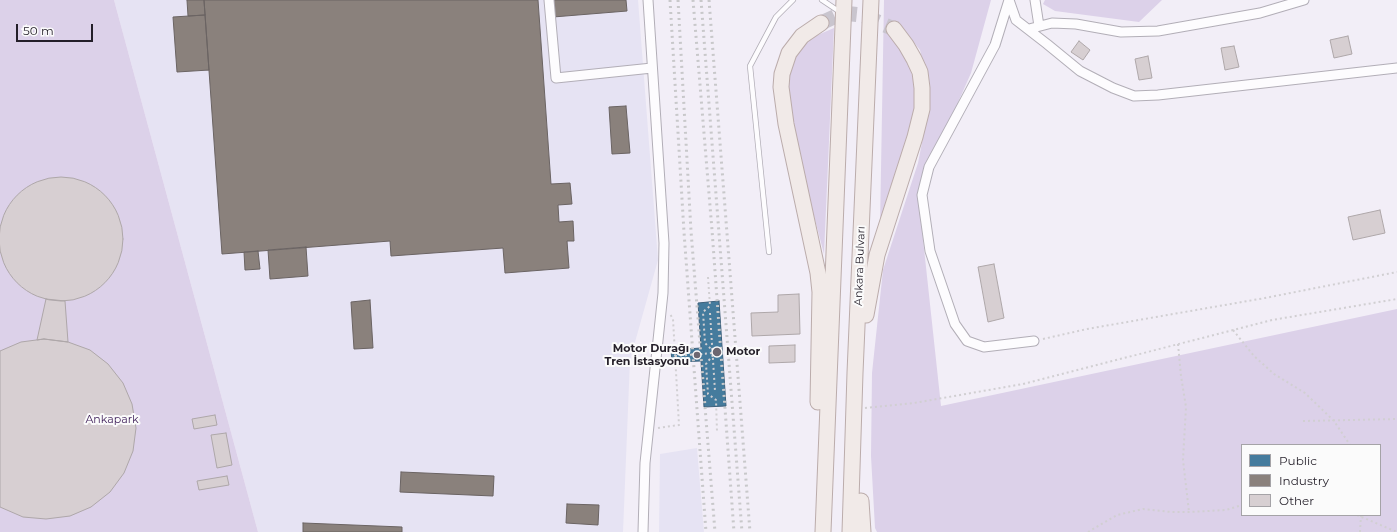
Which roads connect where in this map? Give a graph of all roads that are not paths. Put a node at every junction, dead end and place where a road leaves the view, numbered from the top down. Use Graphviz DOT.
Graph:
graph roads {
  1 [pos="549,0"];
  2 [pos="648,0"];
  3 [pos="793,0"];
  4 [pos="822,0"];
  5 [pos="871,0"];
  6 [pos="1009,0"];
  7 [pos="1034,0"];
  8 [pos="1304,0"];
  9 [pos="844,7"];
  10 [pos="821,23"];
  11 [pos="1039,26"];
  12 [pos="894,29"];
  13 [pos="1028,29"];
  14 [pos="652,68"];
  15 [pos="1397,68"];
  16 [pos="769,252"];
  17 [pos="1034,341"];
  18 [pos="855,373"];
  19 [pos="824,502"];
  20 [pos="643,532"];
  21 [pos="823,532"];
  22 [pos="850,532"];
  23 [pos="863,532"];
  1 -- 14 [label="street"];
  2 -- 14 [label="street"];
  3 -- 16 [label="lane"];
  4 -- 9 [label="lane"];
  5 -- 18 [label="main road, Ankara Bulvarı"];
  6 -- 13 [label="street"];
  6 -- 17 [label="street"];
  7 -- 11 [label="street"];
  8 -- 11 [label="street"];
  9 -- 19 [label="main road"];
  10 -- 19 [label="main road"];
  11 -- 13 [label="street"];
  12 -- 18 [label="main road"];
  13 -- 15 [label="street"];
  14 -- 20 [label="street"];
  18 -- 22 [label="main road, Ankara Bulvarı"];
  18 -- 23 [label="main road"];
  19 -- 21 [label="main road"];
}
